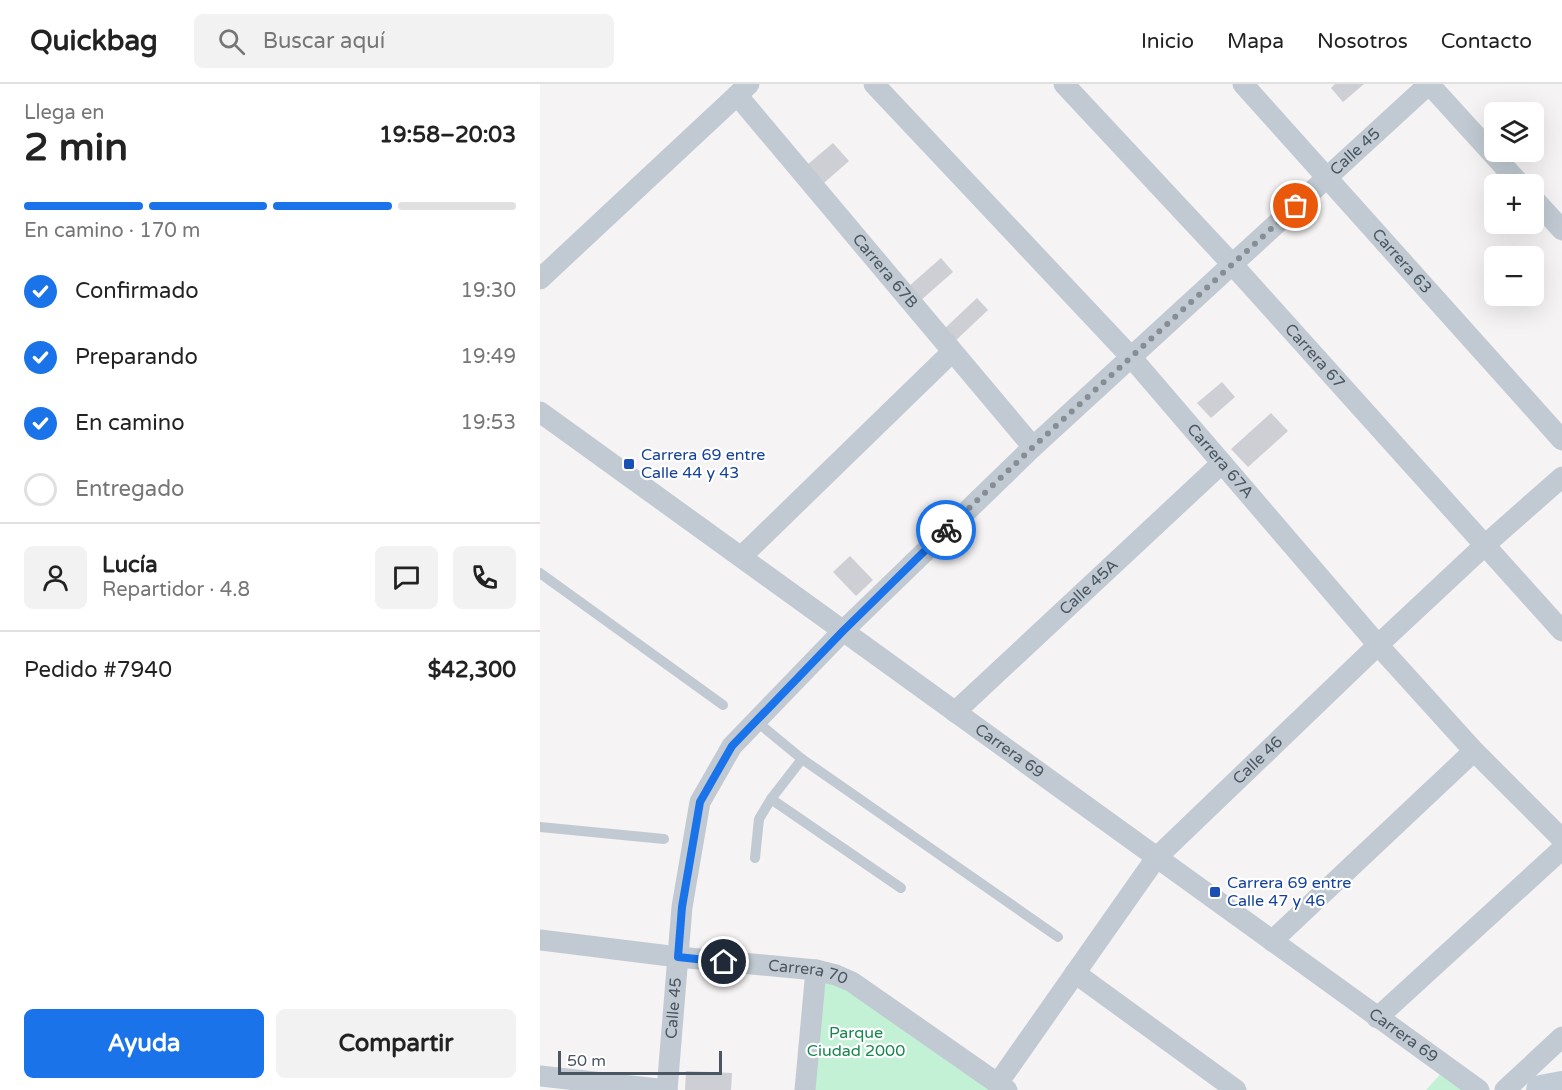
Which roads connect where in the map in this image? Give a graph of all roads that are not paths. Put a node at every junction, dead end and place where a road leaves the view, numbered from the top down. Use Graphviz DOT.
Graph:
graph roads {
  1 [pos="874,84"];
  2 [pos="1065,84"];
  3 [pos="1243,84"];
  4 [pos="1429,84"];
  5 [pos="743,90"];
  6 [pos="1511,174"];
  7 [pos="1327,177"];
  8 [pos="1544,210"];
  9 [pos="1562,230"];
  10 [pos="1232,264"];
  11 [pos="540,279"];
  12 [pos="952,352"];
  13 [pos="1131,357"];
  14 [pos="540,412"];
  15 [pos="1562,440"];
  16 [pos="1033,447"];
  17 [pos="1222,463"];
  18 [pos="1562,477"];
  19 [pos="1485,545"];
  20 [pos="741,557"];
  21 [pos="540,573"];
  22 [pos="843,631"];
  23 [pos="1562,631"];
  24 [pos="1378,645"];
  25 [pos="723,705"];
  26 [pos="955,712"];
  27 [pos="756,721"];
  28 [pos="1474,751"];
  29 [pos="802,759"];
  30 [pos="771,799"];
  31 [pos="540,827"];
  32 [pos="664,839"];
  33 [pos="1562,839"];
  34 [pos="1562,849"];
  35 [pos="755,858"];
  36 [pos="1156,858"];
  37 [pos="901,888"];
  38 [pos="1058,938"];
  39 [pos="540,940"];
  40 [pos="1272,941"];
  41 [pos="678,957"];
  42 [pos="816,970"];
  43 [pos="1075,973"];
  44 [pos="1377,1018"];
  45 [pos="1562,1037"];
  46 [pos="540,1076"];
  47 [pos="1562,1086"];
  48 [pos="1003,1087"];
  49 [pos="667,1090"];
  50 [pos="805,1090"];
  51 [pos="1236,1090"];
  52 [pos="1479,1090"];
  53 [pos="1504,1090"];
  54 [pos="1541,1090"];
  1 -- 13 [label="street, Carrera 67A"];
  2 -- 10 [label="street, Carrera 67"];
  3 -- 7 [label="street, Carrera 63"];
  4 -- 6 [label="street"];
  4 -- 7 [label="street, Calle 45"];
  5 -- 11 [label="street"];
  5 -- 12 [label="street, Carrera 67B"];
  7 -- 10 [label="street, Calle 45"];
  7 -- 15 [label="street, Carrera 63"];
  8 -- 9 [label="street"];
  10 -- 13 [label="street, Calle 45"];
  10 -- 19 [label="street, Carrera 67"];
  12 -- 16 [label="street, Carrera 67B"];
  12 -- 20 [label="street"];
  13 -- 16 [label="street, Calle 45"];
  13 -- 17 [label="street, Carrera 67A"];
  14 -- 20 [label="street, Carrera 69"];
  16 -- 22 [label="street, Calle 45"];
  17 -- 24 [label="street, Carrera 67A"];
  17 -- 26 [label="street, Calle 45A"];
  18 -- 19 [label="street, Calle 46"];
  19 -- 23 [label="street, Carrera 67"];
  19 -- 24 [label="street, Calle 46"];
  20 -- 22 [label="street, Carrera 69"];
  21 -- 25 [label="lane"];
  22 -- 26 [label="street, Carrera 69"];
  22 -- 27 [label="street, Calle 45"];
  24 -- 28 [label="street, Carrera 67A"];
  24 -- 36 [label="street, Calle 46"];
  26 -- 36 [label="street, Carrera 69"];
  27 -- 29 [label="lane"];
  27 -- 41 [label="street, Calle 45"];
  28 -- 33 [label="street, Carrera 67A"];
  28 -- 40 [label="street"];
  29 -- 30 [label="lane"];
  29 -- 38 [label="lane"];
  30 -- 35 [label="lane"];
  30 -- 37 [label="lane"];
  31 -- 32 [label="lane"];
  34 -- 44 [label="street"];
  36 -- 40 [label="street, Carrera 69"];
  36 -- 43 [label="street, Calle 46"];
  39 -- 41 [label="street, Carrera 70"];
  40 -- 44 [label="street, Carrera 69"];
  41 -- 42 [label="street, Carrera 70"];
  41 -- 49 [label="street, Calle 45"];
  42 -- 48 [label="street, Carrera 70"];
  42 -- 50 [label="street"];
  43 -- 48 [label="street, Calle 46"];
  43 -- 51 [label="street"];
  44 -- 52 [label="street, Carrera 69"];
  45 -- 53 [label="street"];
  46 -- 49 [label="street"];
  47 -- 54 [label="main road"];
}
